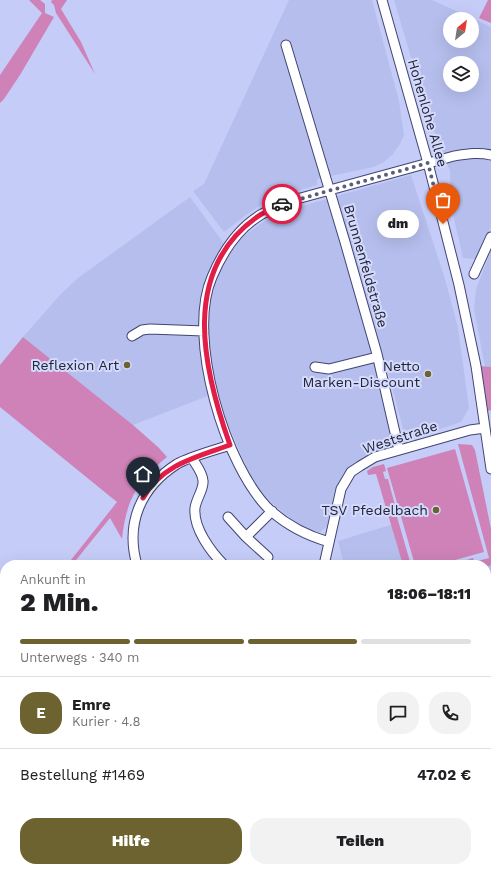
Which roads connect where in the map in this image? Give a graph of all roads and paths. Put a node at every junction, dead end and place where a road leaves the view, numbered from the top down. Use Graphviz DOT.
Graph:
graph roads {
  1 [pos="382,0"];
  2 [pos="286,45"];
  3 [pos="491,155"];
  4 [pos="428,163"];
  5 [pos="329,190"];
  6 [pos="491,237"];
  7 [pos="474,274"];
  8 [pos="204,331"];
  9 [pos="132,336"];
  10 [pos="377,357"];
  11 [pos="315,367"];
  12 [pos="485,428"];
  13 [pos="230,445"];
  14 [pos="399,450"];
  15 [pos="192,458"];
  16 [pos="491,470"];
  17 [pos="272,511"];
  18 [pos="228,517"];
  19 [pos="246,537"];
  20 [pos="329,542"];
  21 [pos="268,557"];
  22 [pos="135,560"];
  23 [pos="219,560"];
  24 [pos="325,560"];
  1 -- 4 [label="street, Hohenlohe Allee"];
  2 -- 5 [label="street, Brunnenfeldstraße"];
  3 -- 4 [label="street"];
  4 -- 5 [label="street"];
  4 -- 12 [label="street, Hohenlohe Allee"];
  5 -- 8 [label="street"];
  5 -- 10 [label="street, Brunnenfeldstraße"];
  6 -- 7 [label="street"];
  8 -- 9 [label="street"];
  8 -- 13 [label="street"];
  10 -- 11 [label="street"];
  10 -- 14 [label="street, Brunnenfeldstraße"];
  12 -- 14 [label="street, Weststraße"];
  12 -- 16 [label="street, Hohenlohe Allee"];
  13 -- 15 [label="street"];
  13 -- 17 [label="street"];
  14 -- 20 [label="street, Weststraße"];
  15 -- 22 [label="street"];
  15 -- 23 [label="street"];
  17 -- 19 [label="street"];
  17 -- 20 [label="street"];
  18 -- 19 [label="street"];
  19 -- 21 [label="street"];
  20 -- 24 [label="street, Weststraße"];
}
